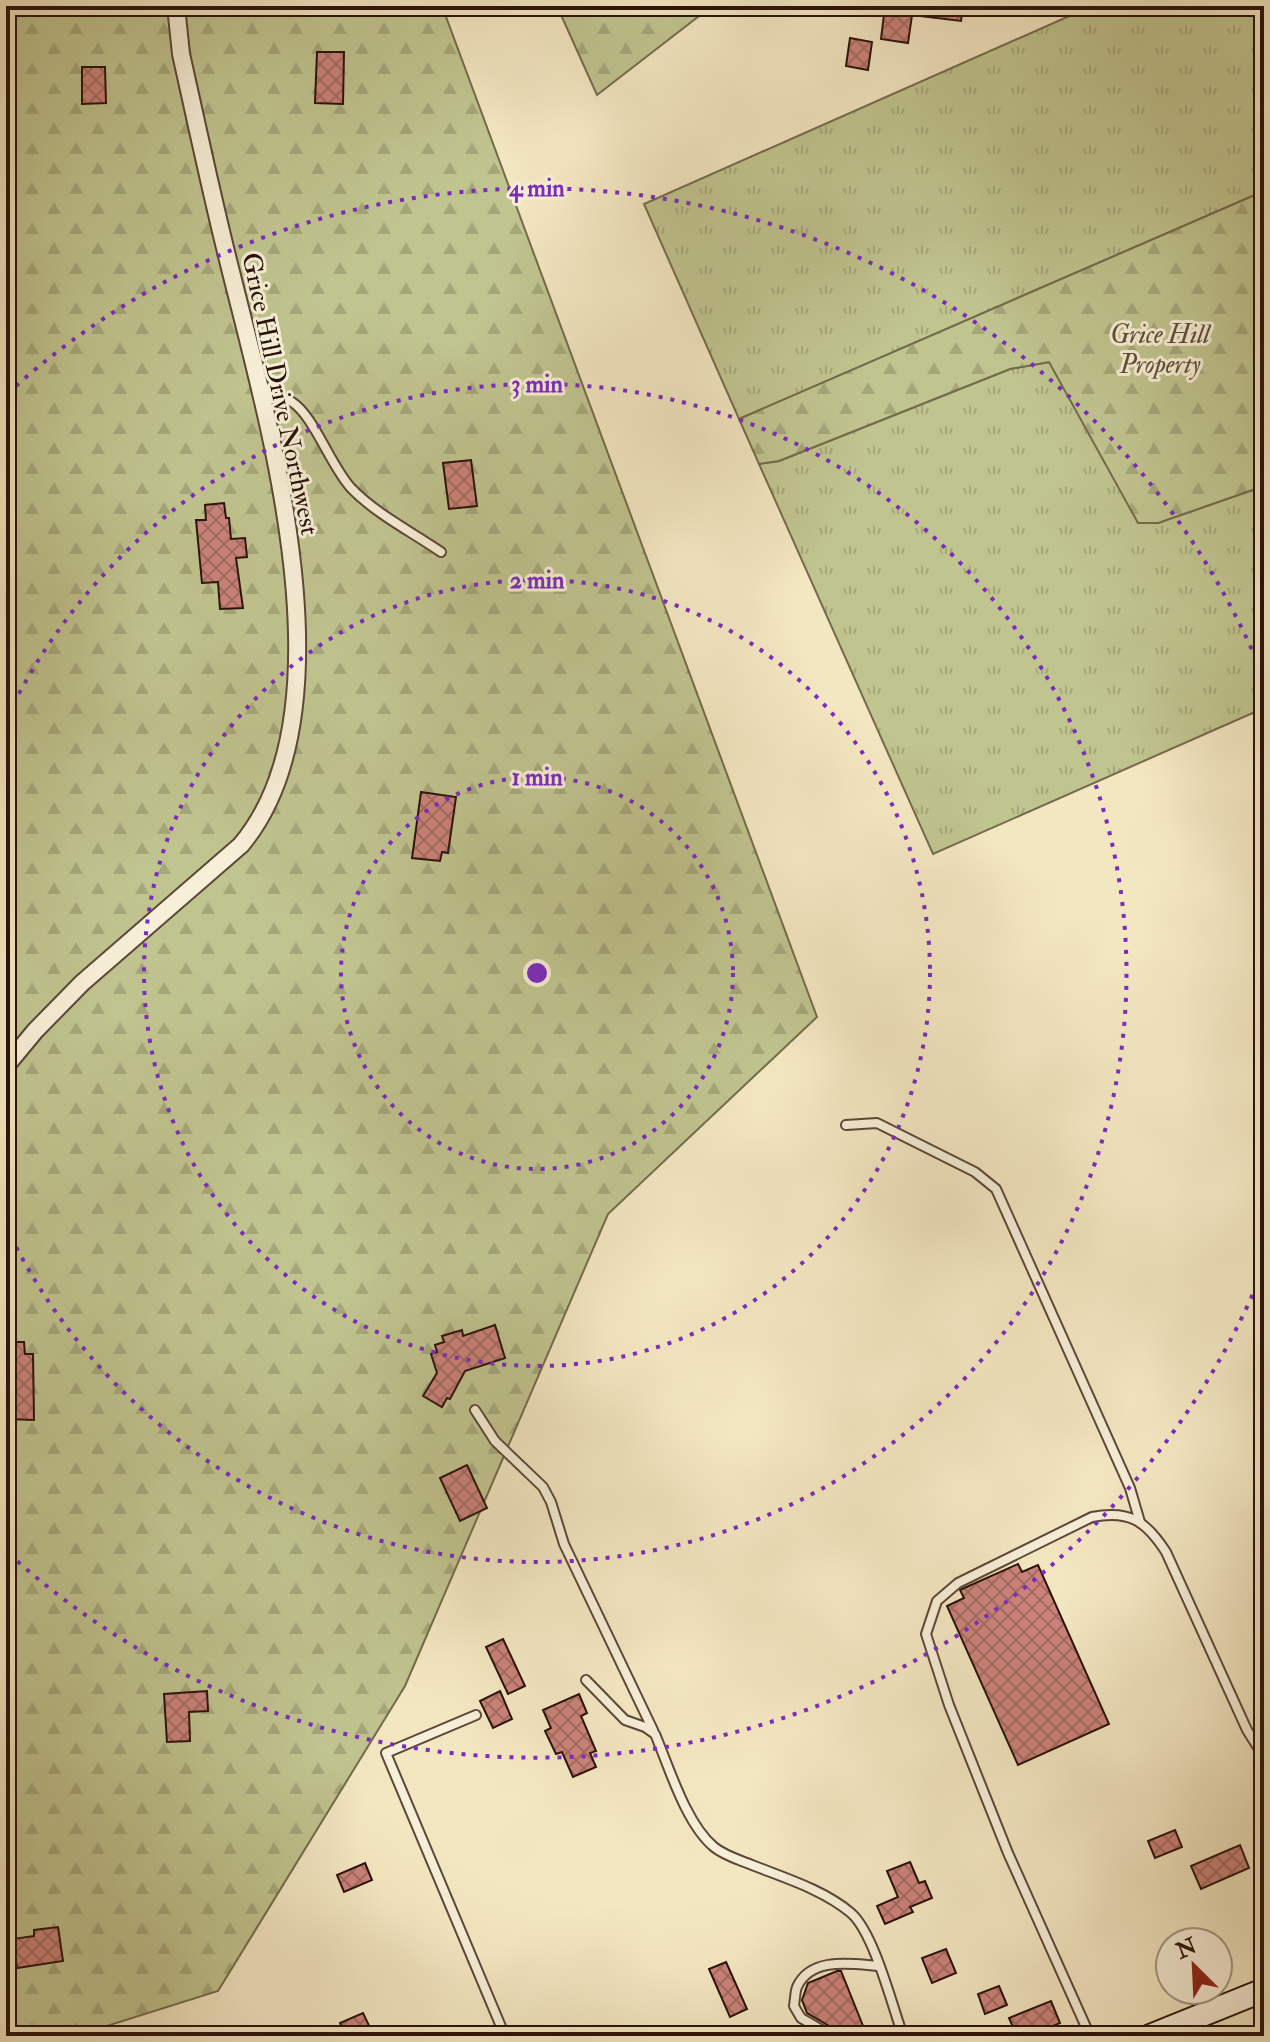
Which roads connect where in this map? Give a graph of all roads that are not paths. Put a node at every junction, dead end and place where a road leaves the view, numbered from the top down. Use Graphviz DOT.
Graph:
graph roads {
  1 [pos="176,6"];
  2 [pos="262,400"];
  3 [pos="441,552"];
  4 [pos="6,1066"];
  5 [pos="846,1125"];
  6 [pos="475,1410"];
  7 [pos="1140,1523"];
  8 [pos="586,1680"];
  9 [pos="476,1715"];
  10 [pos="655,1734"];
  11 [pos="1264,1757"];
  12 [pos="879,1966"];
  13 [pos="1264,1990"];
  14 [pos="505,2036"];
  15 [pos="832,2036"];
  16 [pos="903,2036"];
  17 [pos="1090,2036"];
  18 [pos="1150,2036"];
  1 -- 2 [label="street, Grice Hill Drive Northwest"];
  2 -- 3 [label="lane"];
  2 -- 4 [label="street, Grice Hill Drive Northwest"];
  5 -- 7 [label="lane"];
  6 -- 10 [label="lane"];
  7 -- 11 [label="lane"];
  7 -- 17 [label="lane"];
  8 -- 10 [label="lane"];
  9 -- 14 [label="lane"];
  10 -- 12 [label="lane"];
  12 -- 15 [label="lane"];
  12 -- 16 [label="lane"];
  13 -- 18 [label="street"];
}
